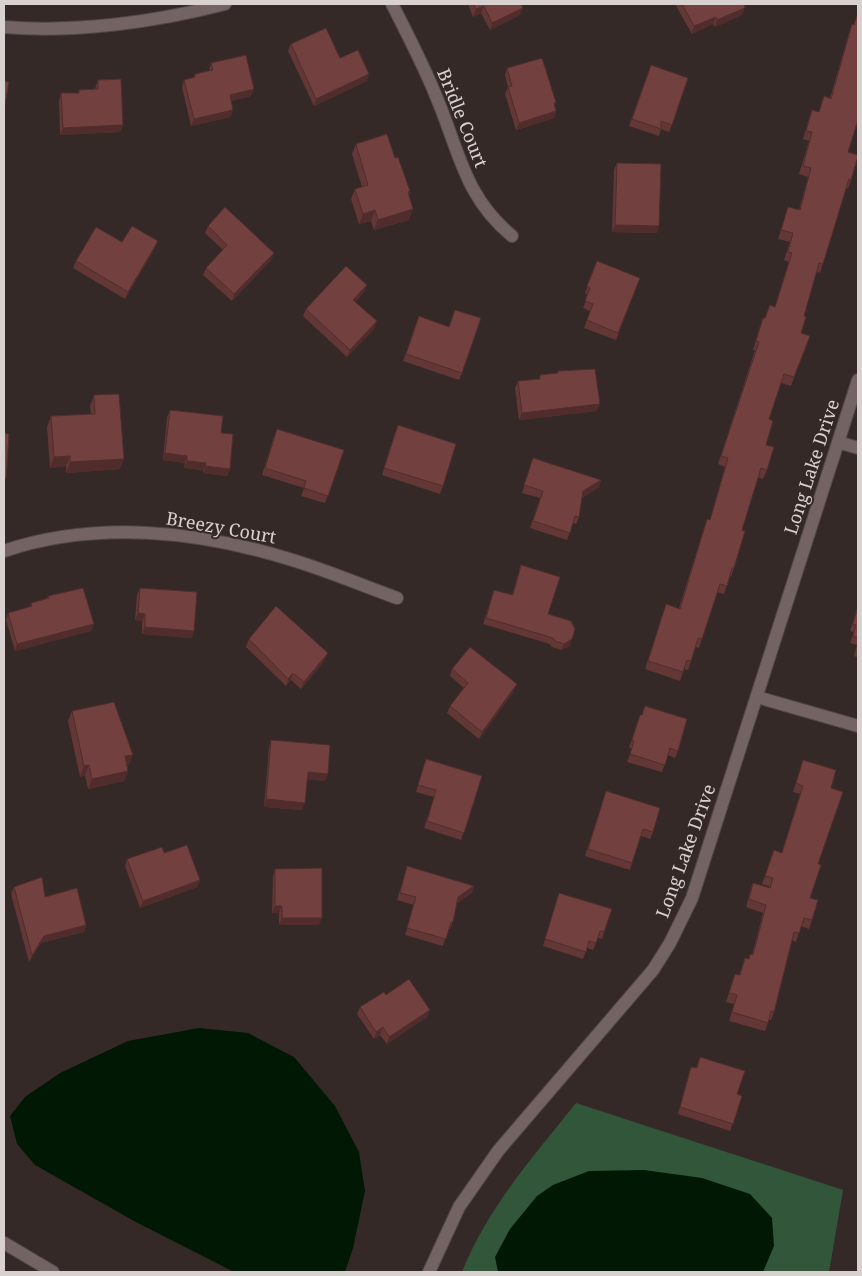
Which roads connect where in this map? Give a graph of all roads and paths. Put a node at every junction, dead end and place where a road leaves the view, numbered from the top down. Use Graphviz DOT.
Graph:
graph roads {
  1 [pos="225,4"];
  2 [pos="392,4"];
  3 [pos="4,27"];
  4 [pos="512,236"];
  5 [pos="858,380"];
  6 [pos="838,442"];
  7 [pos="858,448"];
  8 [pos="4,551"];
  9 [pos="397,598"];
  10 [pos="757,697"];
  11 [pos="858,726"];
  12 [pos="4,1243"];
  13 [pos="53,1272"];
  14 [pos="429,1272"];
  1 -- 3 [label="street"];
  2 -- 4 [label="street, Bridle Court"];
  5 -- 6 [label="street, Long Lake Drive"];
  6 -- 7 [label="street"];
  6 -- 10 [label="street, Long Lake Drive"];
  8 -- 9 [label="street, Breezy Court"];
  10 -- 11 [label="street"];
  10 -- 14 [label="street, Long Lake Drive"];
  12 -- 13 [label="street"];
}
